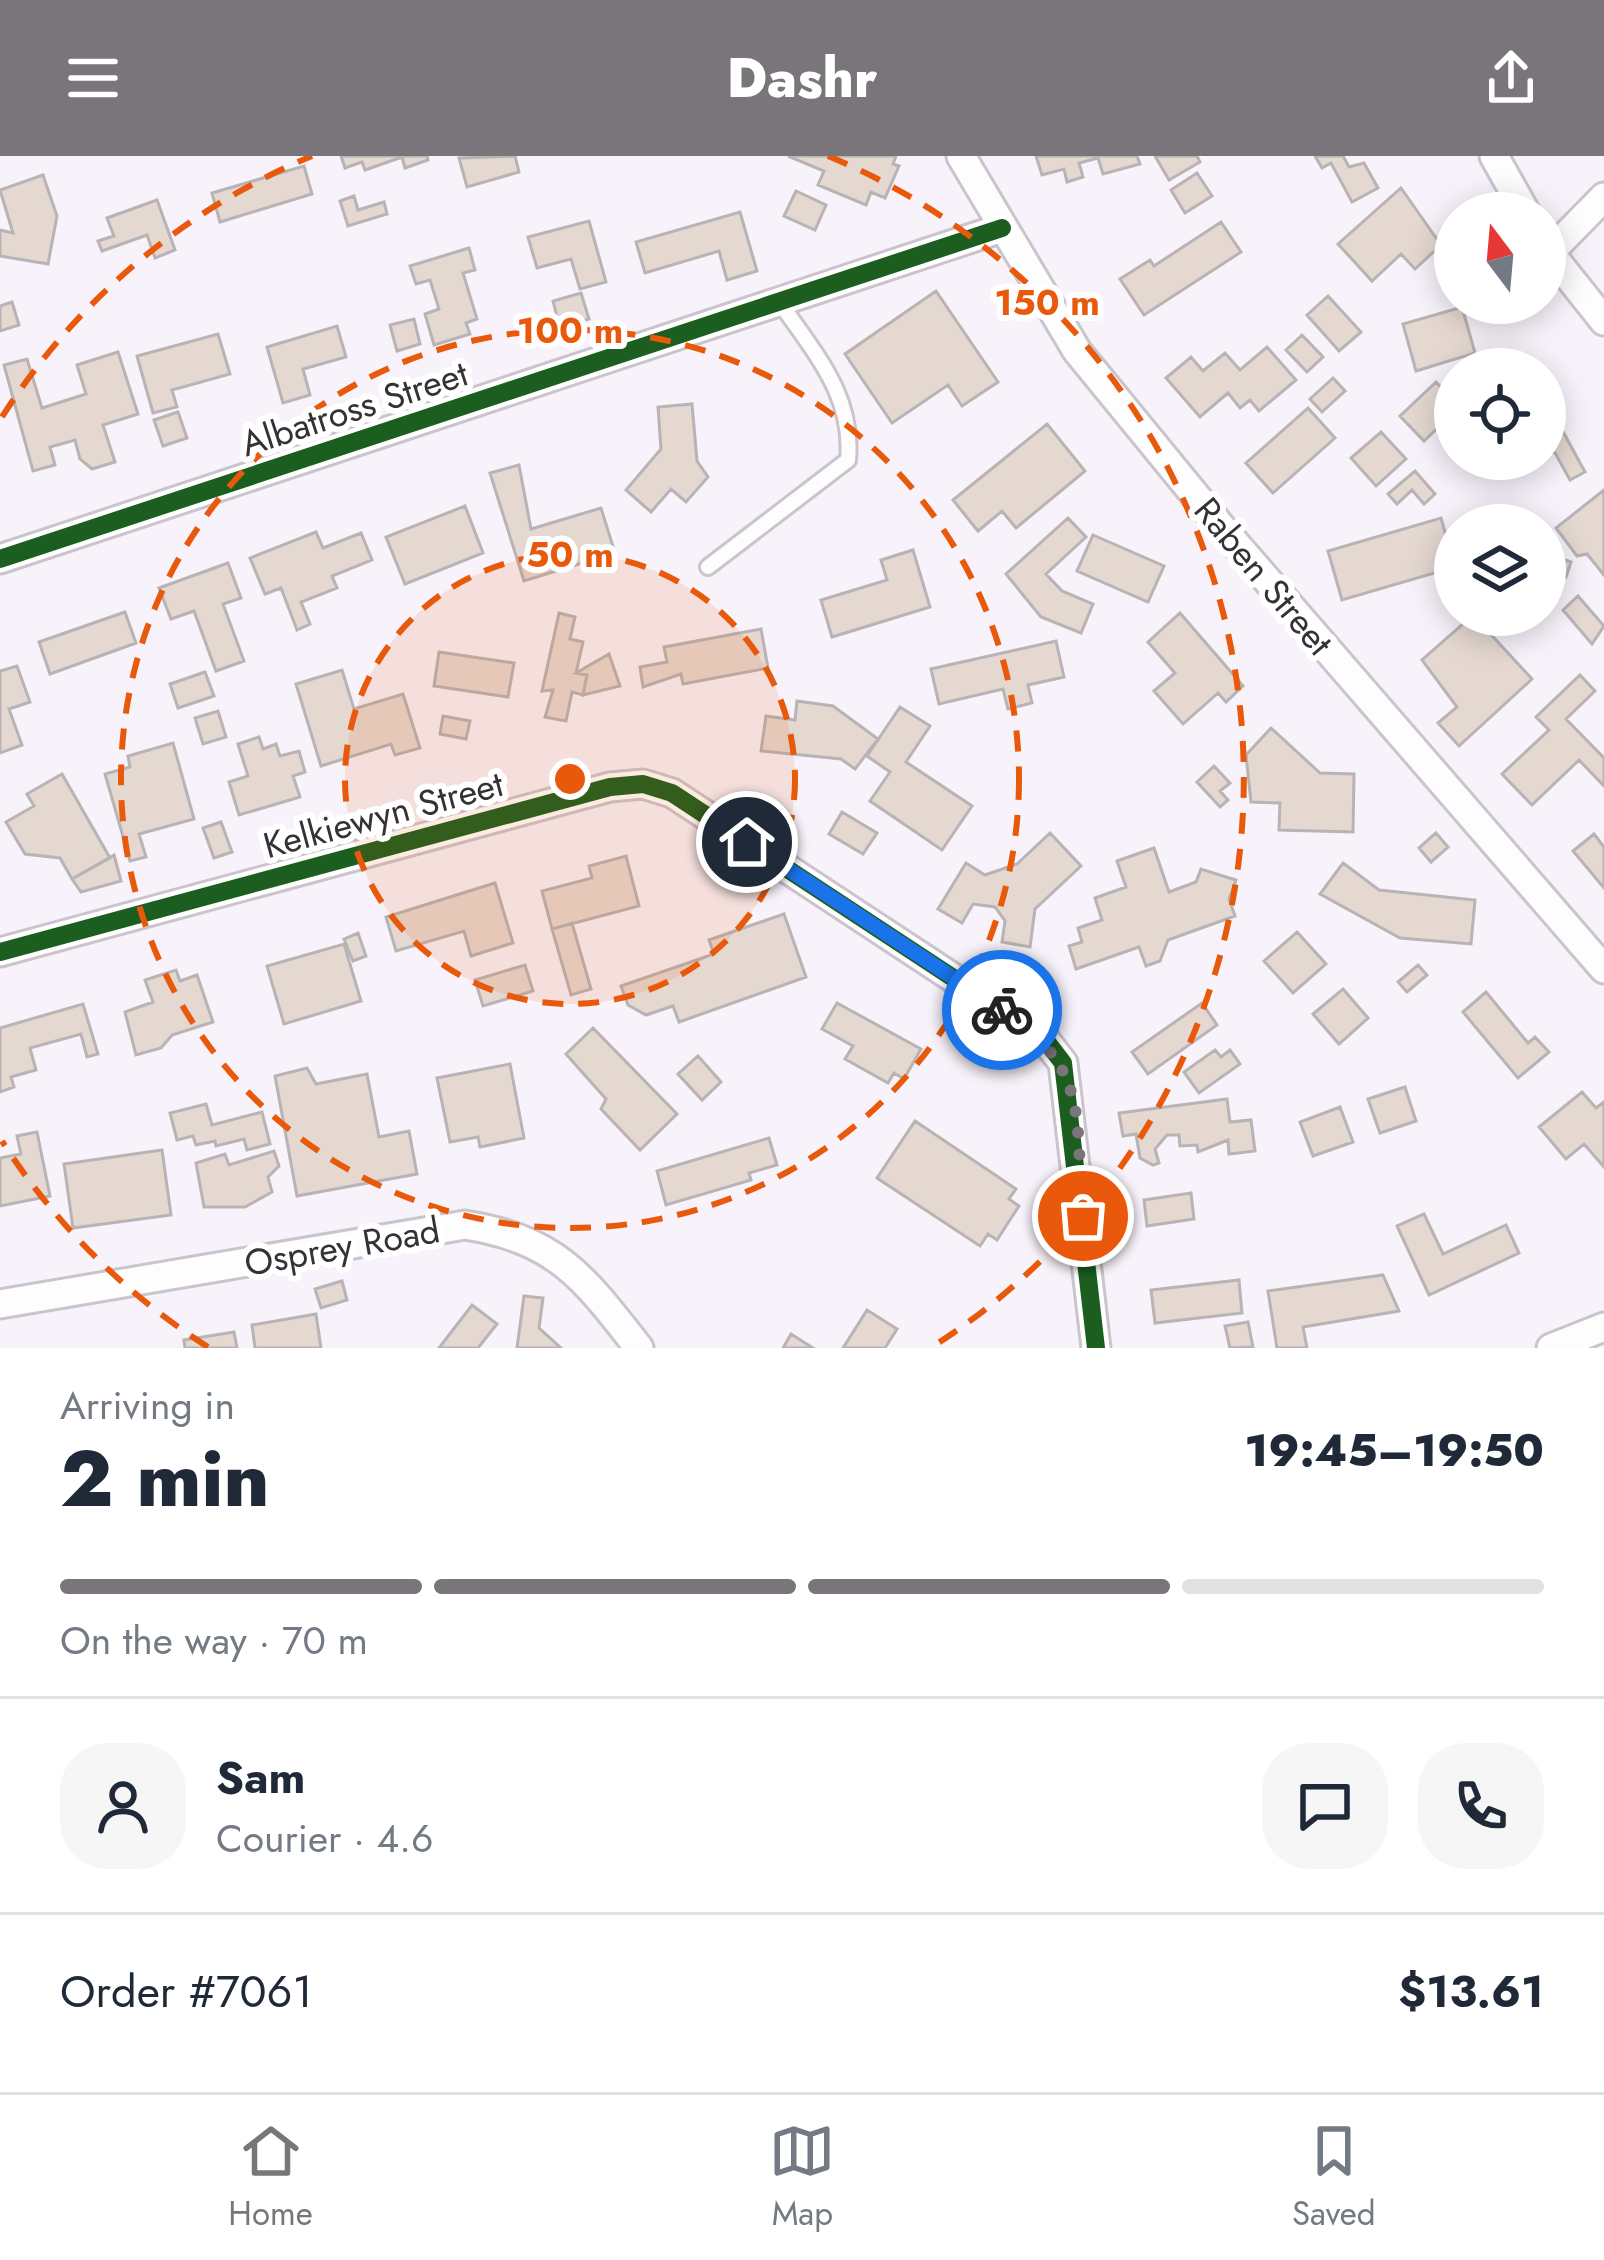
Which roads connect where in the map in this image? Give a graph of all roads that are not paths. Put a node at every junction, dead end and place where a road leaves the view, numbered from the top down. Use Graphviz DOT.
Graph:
graph roads {
  1 [pos="961,156"];
  2 [pos="1494,156"];
  3 [pos="1514,192"];
  4 [pos="1604,197"];
  5 [pos="1002,228"];
  6 [pos="1566,232"];
  7 [pos="1566,274"];
  8 [pos="781,304"];
  9 [pos="1604,321"];
  10 [pos="0,559"];
  11 [pos="708,567"];
  12 [pos="0,952"];
  13 [pos="1604,970"];
  14 [pos="0,1304"];
  15 [pos="1604,1327"];
  16 [pos="639,1348"];
  17 [pos="1096,1348"];
  18 [pos="1551,1348"];
  1 -- 5 [label="street, Raben Street"];
  2 -- 3 [label="street"];
  4 -- 6 [label="street"];
  5 -- 8 [label="street, Albatross Street"];
  5 -- 13 [label="street, Raben Street"];
  7 -- 9 [label="street"];
  8 -- 10 [label="street, Albatross Street"];
  8 -- 11 [label="lane"];
  12 -- 17 [label="street, Kelkiewyn Street"];
  14 -- 16 [label="street, Osprey Road"];
  15 -- 18 [label="street"];
}
